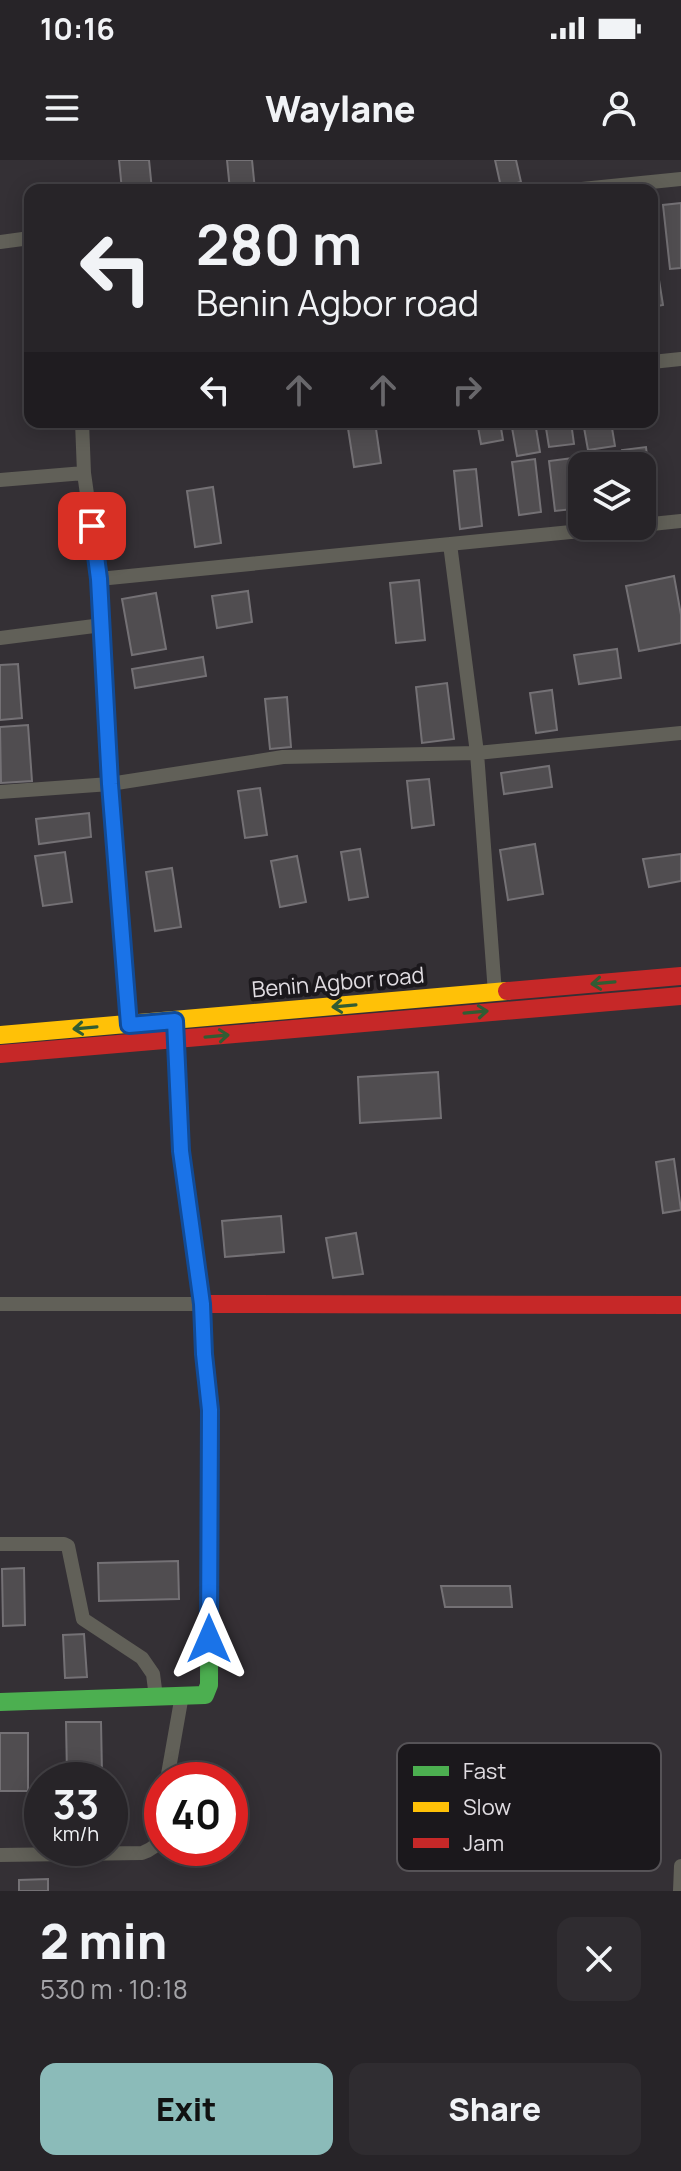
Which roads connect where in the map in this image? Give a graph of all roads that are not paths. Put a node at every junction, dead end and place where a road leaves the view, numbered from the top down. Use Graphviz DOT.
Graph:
graph roads {
  1 [pos="681,179"];
  2 [pos="631,184"];
  3 [pos="0,238"];
  4 [pos="24,238"];
  5 [pos="681,359"];
  6 [pos="658,361"];
  7 [pos="82,428"];
  8 [pos="84,473"];
  9 [pos="0,480"];
  10 [pos="681,521"];
  11 [pos="656,524"];
  12 [pos="568,532"];
  13 [pos="450,544"];
  14 [pos="99,579"];
  15 [pos="102,625"];
  16 [pos="0,638"];
  17 [pos="681,733"];
  18 [pos="477,753"];
  19 [pos="110,784"];
  20 [pos="0,792"];
  21 [pos="681,976"];
  22 [pos="495,993"];
  23 [pos="681,996"];
  24 [pos="175,1021"];
  25 [pos="129,1025"];
  26 [pos="0,1035"];
  27 [pos="176,1040"];
  28 [pos="0,1054"];
  29 [pos="0,1304"];
  30 [pos="202,1304"];
  31 [pos="681,1305"];
  32 [pos="0,1544"];
  33 [pos="182,1695"];
  34 [pos="156,1697"];
  35 [pos="0,1702"];
  36 [pos="170,1762"];
  37 [pos="144,1852"];
  38 [pos="0,1855"];
  39 [pos="681,1866"];
  40 [pos="680,1891"];
  1 -- 2 [label="street"];
  3 -- 4 [label="street"];
  5 -- 6 [label="street"];
  7 -- 8 [label="street"];
  8 -- 9 [label="street"];
  8 -- 14 [label="street"];
  10 -- 11 [label="street"];
  12 -- 13 [label="street"];
  13 -- 14 [label="street"];
  13 -- 18 [label="street"];
  14 -- 15 [label="street"];
  15 -- 16 [label="street"];
  15 -- 19 [label="street"];
  17 -- 18 [label="street"];
  18 -- 19 [label="street"];
  18 -- 22 [label="street"];
  19 -- 20 [label="street"];
  19 -- 25 [label="street"];
  21 -- 22 [label="main road, Benin Agbor road, one-way"];
  22 -- 24 [label="main road, Benin Agbor road, one-way"];
  27 -- 23 [label="main road, Benin Agbor road, one-way"];
  24 -- 25 [label="main road, Benin Agbor road"];
  24 -- 27 [label="street"];
  25 -- 26 [label="main road, Benin Agbor road, one-way"];
  27 -- 28 [label="main road, Benin Agbor road"];
  27 -- 30 [label="street"];
  29 -- 30 [label="street"];
  30 -- 31 [label="main road"];
  30 -- 33 [label="main road"];
  32 -- 34 [label="street"];
  33 -- 34 [label="main road"];
  33 -- 36 [label="street"];
  34 -- 35 [label="main road"];
  37 -- 38 [label="street"];
  39 -- 40 [label="street"];
}
